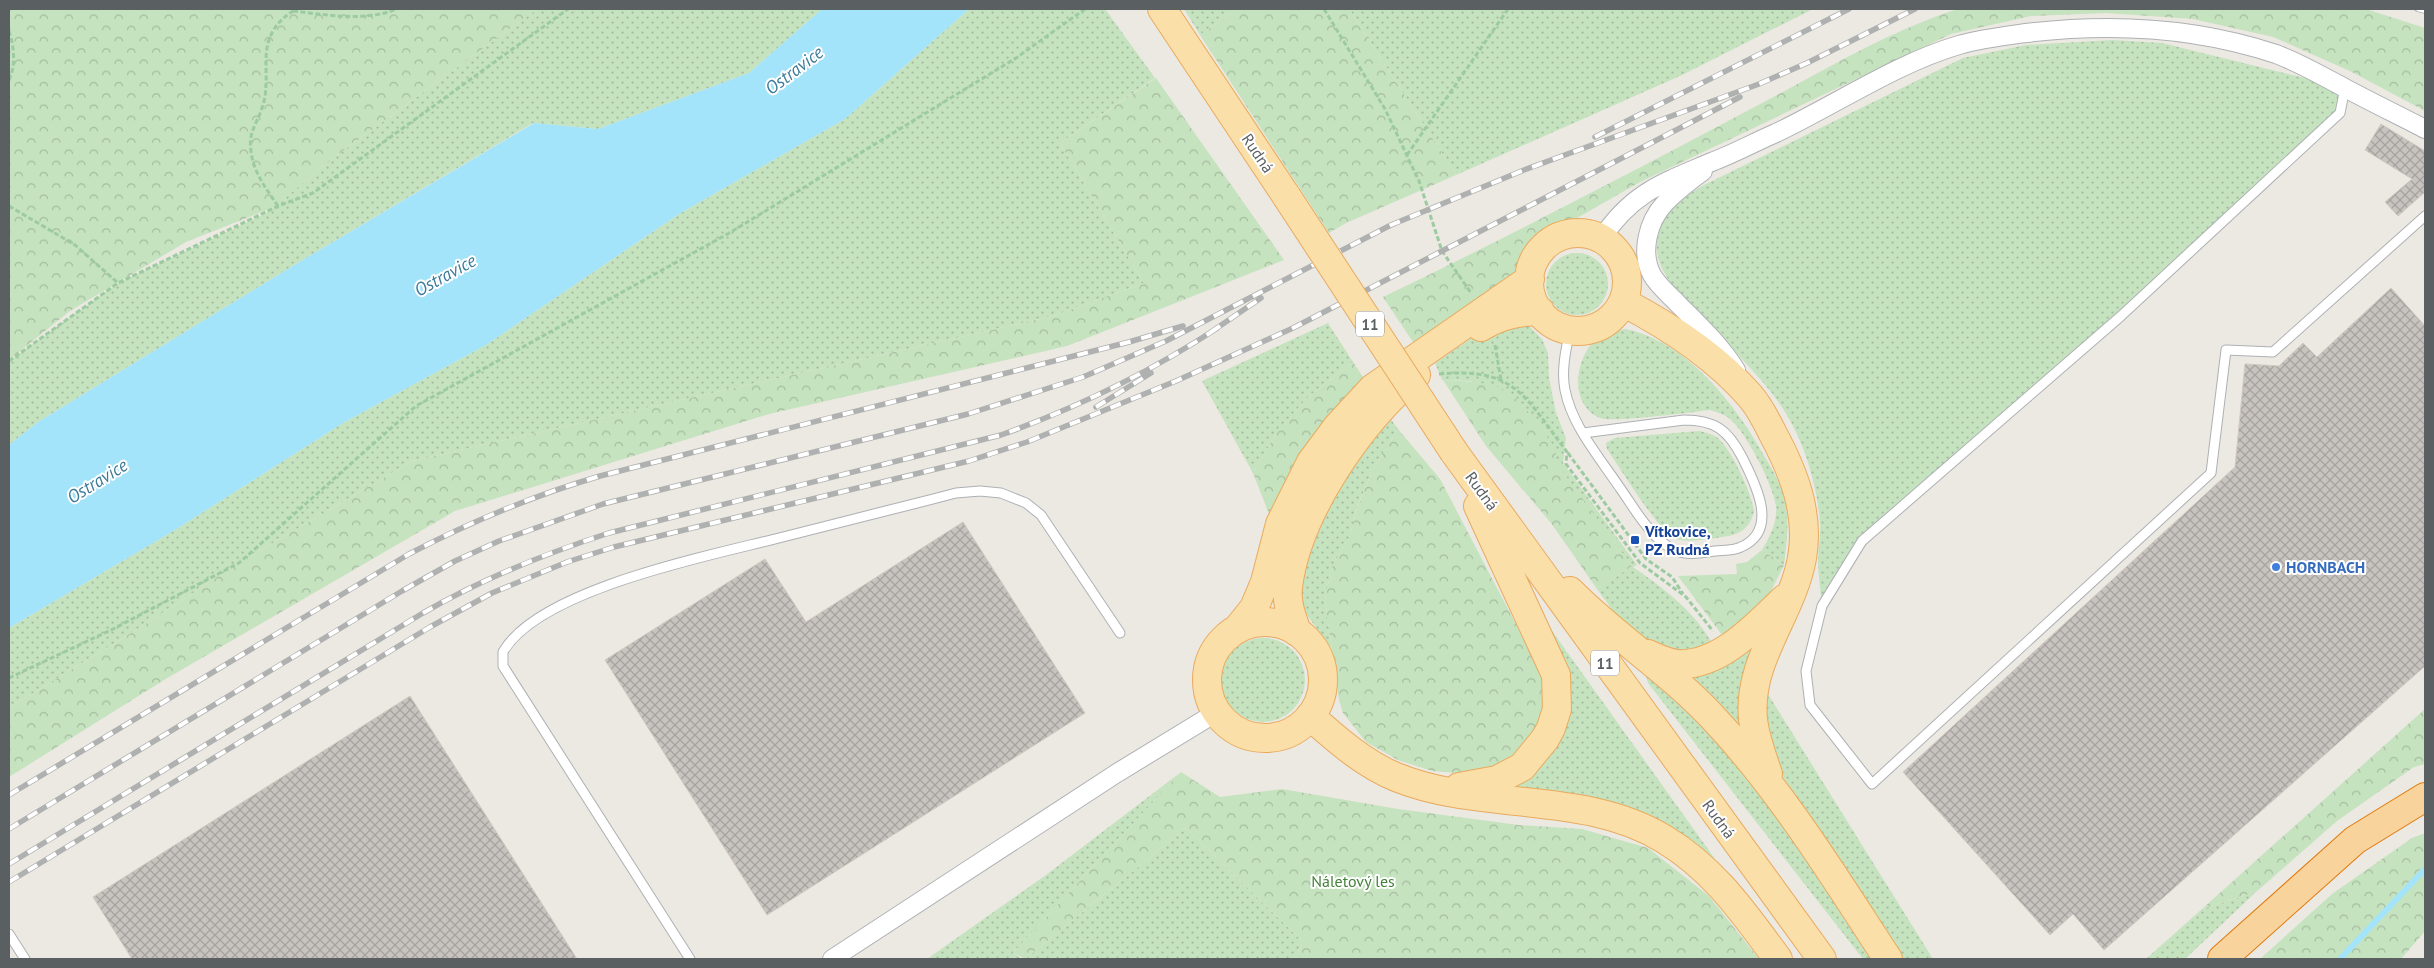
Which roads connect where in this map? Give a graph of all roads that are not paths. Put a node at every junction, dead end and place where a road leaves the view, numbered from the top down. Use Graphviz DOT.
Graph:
graph roads {
  1 [pos="1162,9"];
  2 [pos="2345,88"];
  3 [pos="2425,129"];
  4 [pos="1715,161"];
  5 [pos="2425,216"];
  6 [pos="1601,239"];
  7 [pos="1530,279"];
  8 [pos="1623,302"];
  9 [pos="1540,311"];
  10 [pos="1488,316"];
  11 [pos="1570,330"];
  12 [pos="1753,398"];
  13 [pos="1583,433"];
  14 [pos="1454,452"];
  15 [pos="1508,527"];
  16 [pos="1791,593"];
  17 [pos="1238,628"];
  18 [pos="1297,632"];
  19 [pos="1120,633"];
  20 [pos="1643,653"];
  21 [pos="1217,712"];
  22 [pos="1310,716"];
  23 [pos="1772,787"];
  24 [pos="1440,789"];
  25 [pos="2425,797"];
  26 [pos="9,934"];
  27 [pos="835,958"];
  28 [pos="25,959"];
  29 [pos="690,959"];
  30 [pos="1778,959"];
  31 [pos="1822,959"];
  32 [pos="1888,959"];
  33 [pos="2222,959"];
  1 -- 14 [label="main road, Rudná / 11, bridge"];
  2 -- 3 [label="street"];
  2 -- 4 [label="street"];
  2 -- 5 [label="lane"];
  4 -- 6 [label="street"];
  4 -- 12 [label="street"];
  6 -- 7 [label="main road"];
  6 -- 8 [label="main road"];
  7 -- 9 [label="main road"];
  7 -- 10 [label="main road"];
  8 -- 11 [label="main road"];
  8 -- 12 [label="main road"];
  9 -- 10 [label="main road"];
  9 -- 11 [label="main road"];
  10 -- 17 [label="main road"];
  10 -- 18 [label="main road"];
  11 -- 13 [label="lane"];
  12 -- 16 [label="main road"];
  13 -- 13 [label="lane"];
  14 -- 15 [label="main road, Rudná / 11"];
  14 -- 24 [label="main road"];
  15 -- 20 [label="main road"];
  15 -- 31 [label="main road, Rudná / 11"];
  16 -- 20 [label="main road"];
  16 -- 23 [label="main road"];
  17 -- 18 [label="main road"];
  17 -- 21 [label="main road"];
  18 -- 22 [label="main road"];
  19 -- 29 [label="lane"];
  20 -- 23 [label="main road"];
  21 -- 22 [label="main road"];
  21 -- 27 [label="street"];
  22 -- 24 [label="main road"];
  23 -- 32 [label="main road"];
  24 -- 30 [label="main road"];
  25 -- 33 [label="highway"];
  26 -- 28 [label="lane"];
}
